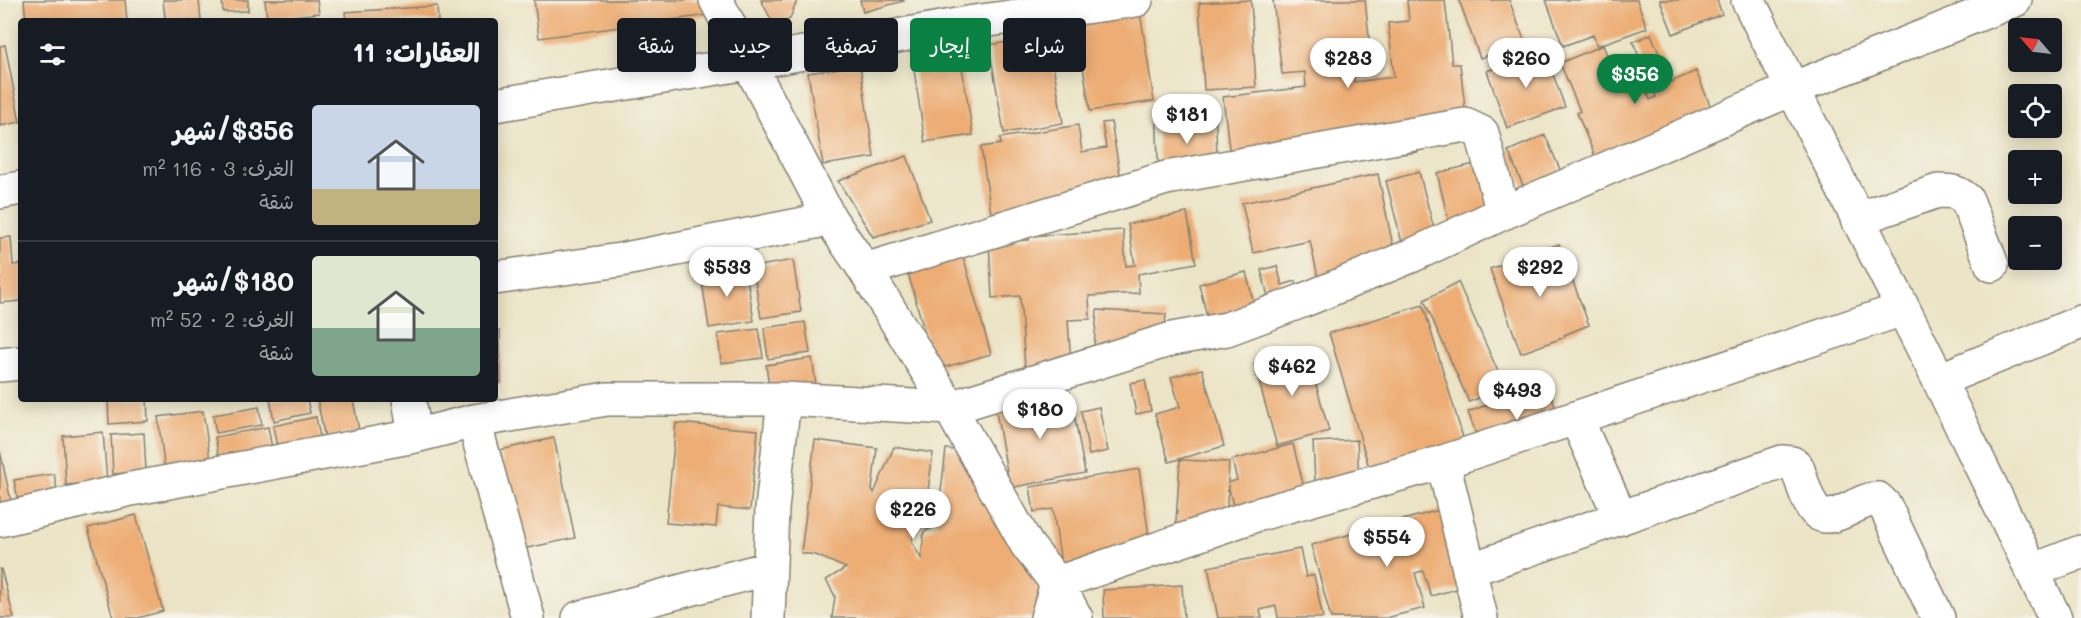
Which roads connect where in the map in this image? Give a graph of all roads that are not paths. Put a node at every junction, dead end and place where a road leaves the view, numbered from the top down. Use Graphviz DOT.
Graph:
graph roads {
  1 [pos="716,0"];
  2 [pos="1136,0"];
  3 [pos="1748,0"];
  4 [pos="2015,0"];
  5 [pos="725,18"];
  6 [pos="792,55"];
  7 [pos="708,70"];
  8 [pos="753,72"];
  9 [pos="1791,89"];
  10 [pos="498,105"];
  11 [pos="18,189"];
  12 [pos="0,192"];
  13 [pos="1503,213"];
  14 [pos="830,219"];
  15 [pos="1857,219"];
  16 [pos="1992,265"];
  17 [pos="865,270"];
  18 [pos="498,278"];
  19 [pos="1903,309"];
  20 [pos="2081,322"];
  21 [pos="18,363"];
  22 [pos="0,365"];
  23 [pos="1939,380"];
  24 [pos="784,399"];
  25 [pos="409,402"];
  26 [pos="950,408"];
  27 [pos="1576,418"];
  28 [pos="474,421"];
  29 [pos="415,436"];
  30 [pos="1443,462"];
  31 [pos="1621,518"];
  32 [pos="0,520"];
  33 [pos="2081,552"];
  34 [pos="770,568"];
  35 [pos="1469,570"];
  36 [pos="2032,571"];
  37 [pos="1057,583"];
  38 [pos="528,618"];
  39 [pos="579,618"];
  40 [pos="768,618"];
  41 [pos="1047,618"];
  42 [pos="1076,618"];
  43 [pos="1481,618"];
  44 [pos="1938,618"];
  45 [pos="2055,618"];
  1 -- 5 [label="street"];
  2 -- 6 [label="street"];
  3 -- 9 [label="street"];
  4 -- 9 [label="street"];
  7 -- 10 [label="street"];
  8 -- 14 [label="street"];
  9 -- 13 [label="street"];
  9 -- 15 [label="street"];
  11 -- 12 [label="street"];
  13 -- 17 [label="street"];
  13 -- 26 [label="street"];
  14 -- 17 [label="street"];
  14 -- 18 [label="street"];
  15 -- 16 [label="street"];
  15 -- 19 [label="street"];
  17 -- 26 [label="street"];
  19 -- 23 [label="street"];
  19 -- 27 [label="street"];
  20 -- 23 [label="street"];
  21 -- 22 [label="street"];
  23 -- 36 [label="street"];
  24 -- 26 [label="street"];
  24 -- 28 [label="street"];
  24 -- 34 [label="street"];
  25 -- 29 [label="street"];
  26 -- 37 [label="street"];
  27 -- 30 [label="street"];
  27 -- 31 [label="street"];
  28 -- 29 [label="street"];
  28 -- 38 [label="street"];
  29 -- 32 [label="street"];
  30 -- 35 [label="street"];
  30 -- 37 [label="street"];
  31 -- 35 [label="street"];
  31 -- 44 [label="street"];
  33 -- 36 [label="street"];
  34 -- 39 [label="street"];
  34 -- 40 [label="street"];
  35 -- 43 [label="street"];
  36 -- 45 [label="street"];
  37 -- 41 [label="street"];
  37 -- 42 [label="street"];
}
